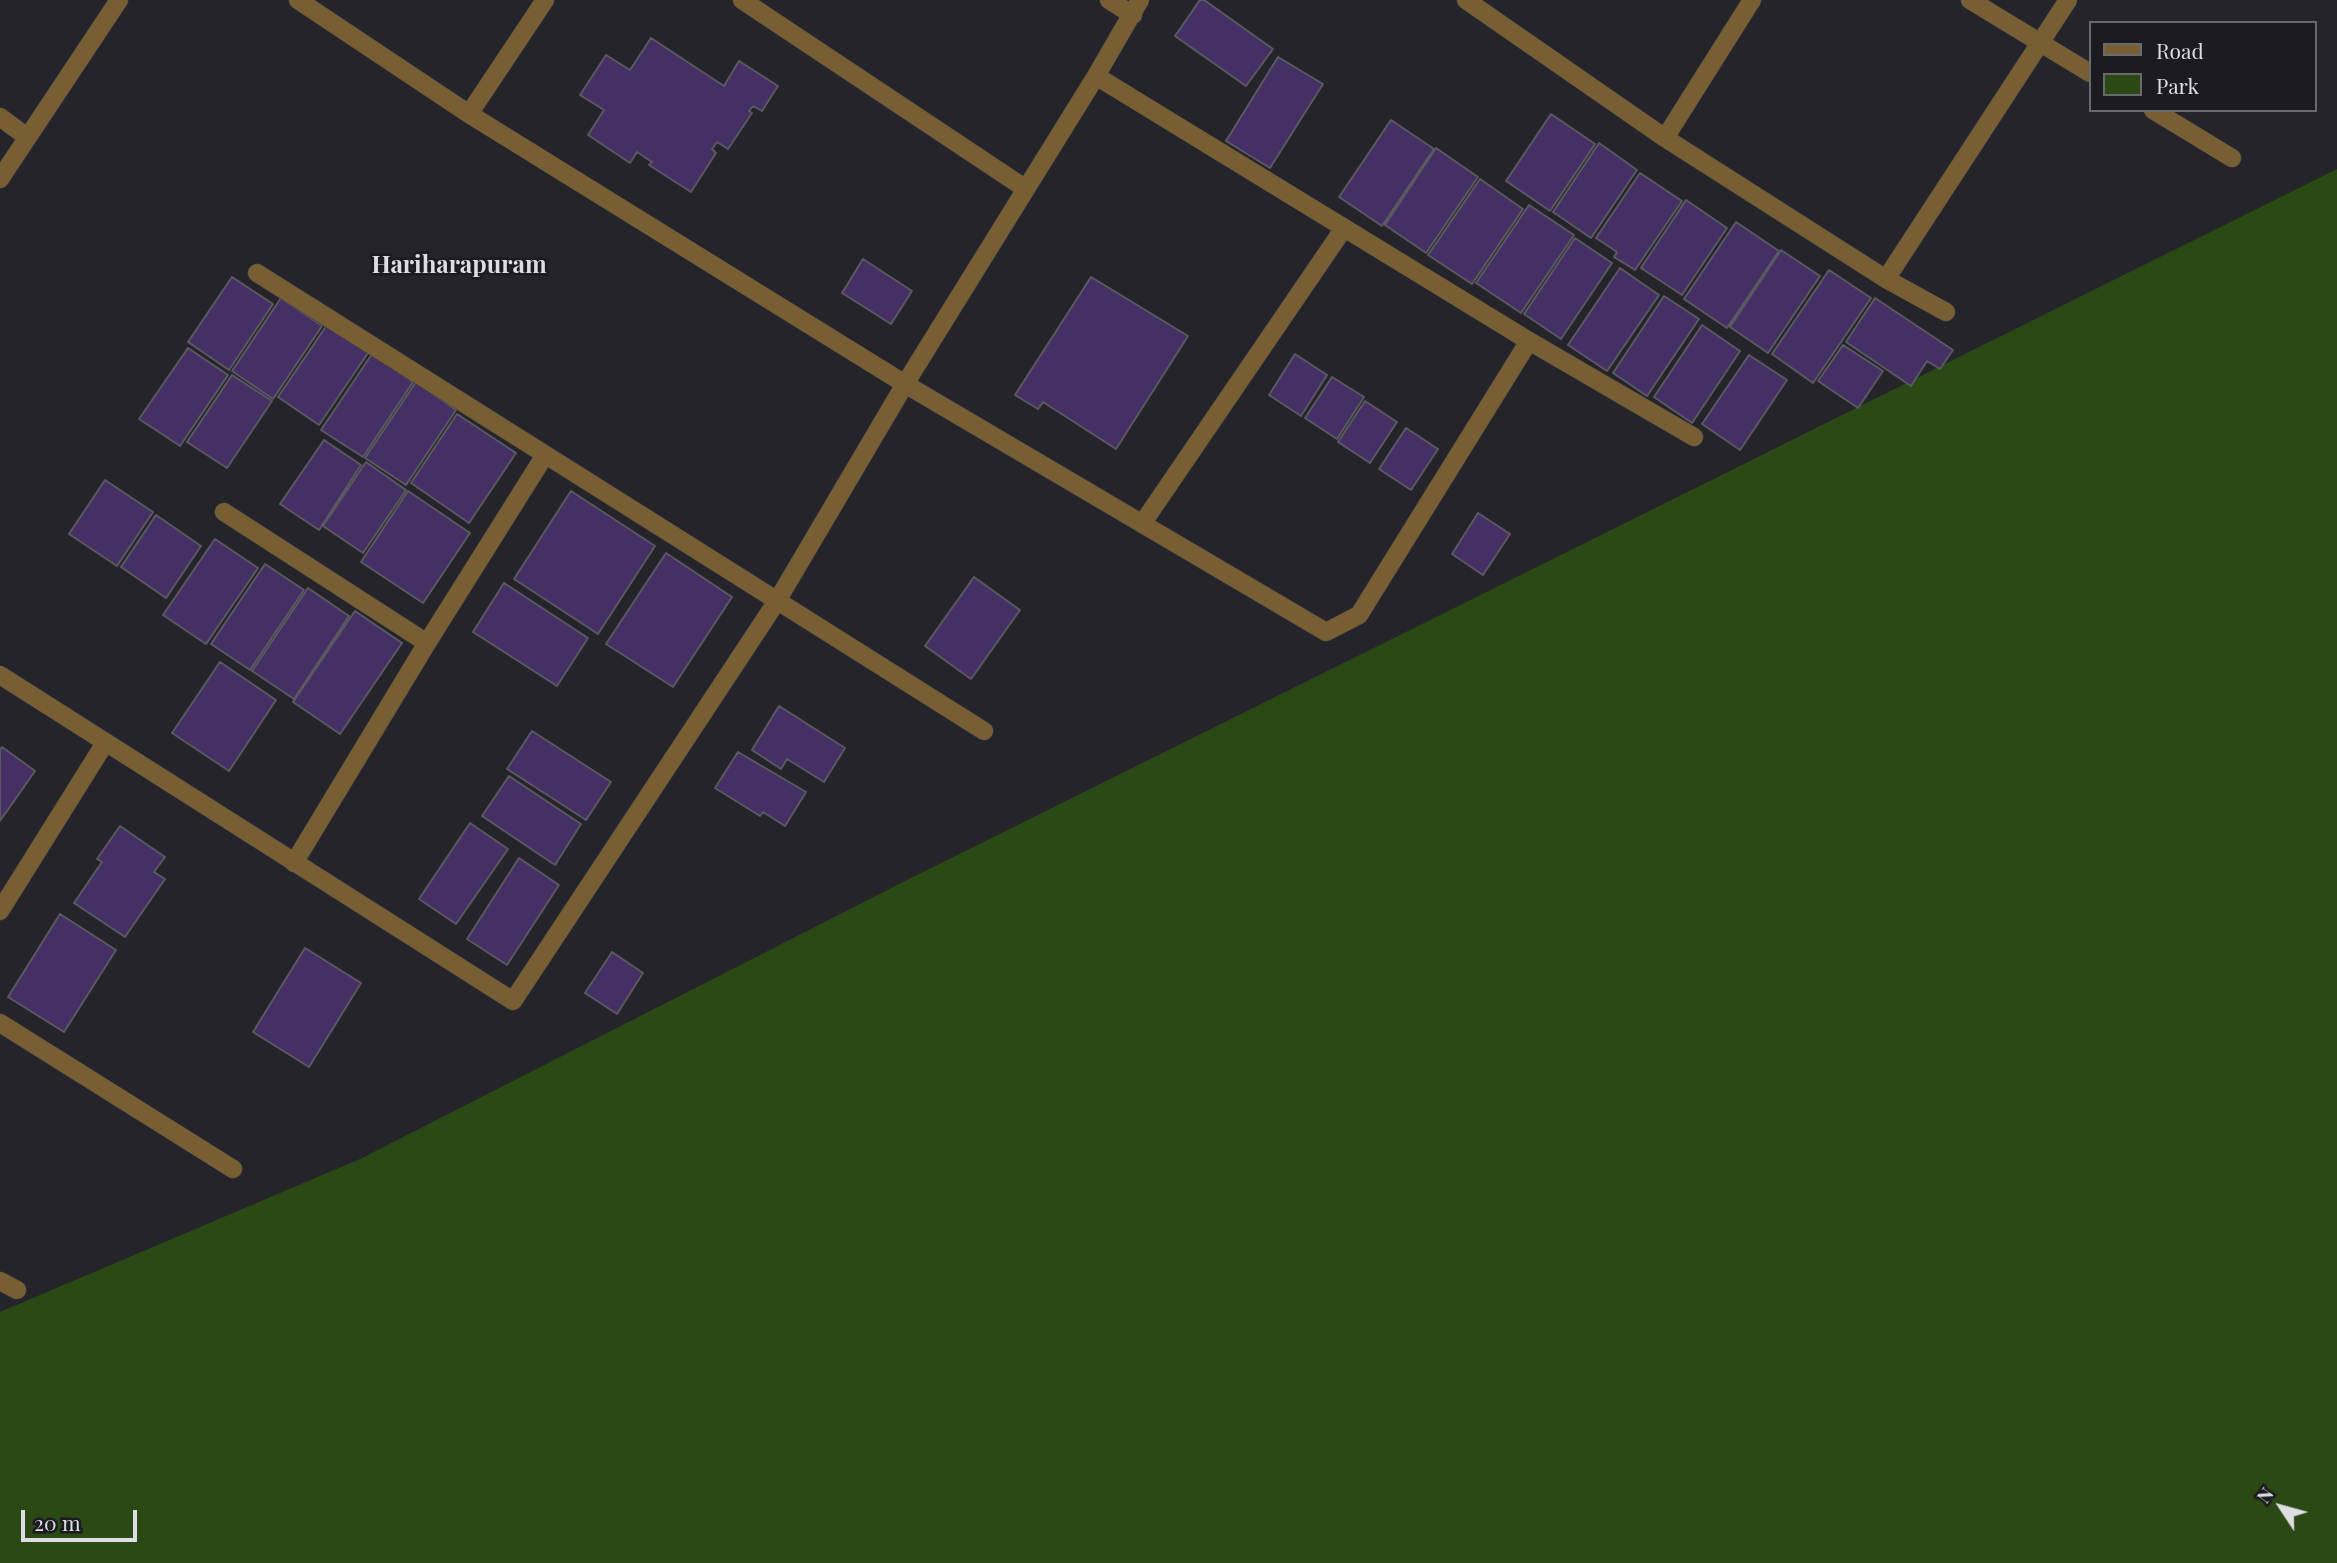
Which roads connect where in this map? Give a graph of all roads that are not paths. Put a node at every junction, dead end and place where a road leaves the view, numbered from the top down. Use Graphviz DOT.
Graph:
graph roads {
  1 [pos="119,0"];
  2 [pos="298,0"];
  3 [pos="545,0"];
  4 [pos="742,0"];
  5 [pos="1109,0"];
  6 [pos="1466,0"];
  7 [pos="1752,0"];
  8 [pos="1970,0"];
  9 [pos="2068,0"];
  10 [pos="1137,8"];
  11 [pos="2040,43"];
  12 [pos="2088,72"];
  13 [pos="1096,76"];
  14 [pos="2156,112"];
  15 [pos="469,114"];
  16 [pos="0,117"];
  17 [pos="27,137"];
  18 [pos="1665,138"];
  19 [pos="2232,158"];
  20 [pos="0,179"];
  21 [pos="1026,189"];
  22 [pos="1344,228"];
  23 [pos="257,273"];
  24 [pos="1886,279"];
  25 [pos="1946,312"];
  26 [pos="1529,341"];
  27 [pos="905,384"];
  28 [pos="1694,437"];
  29 [pos="545,455"];
  30 [pos="224,512"];
  31 [pos="1142,524"];
  32 [pos="777,601"];
  33 [pos="427,643"];
  34 [pos="0,675"];
  35 [pos="984,731"];
  36 [pos="105,743"];
  37 [pos="295,863"];
  38 [pos="0,911"];
  39 [pos="0,1023"];
  40 [pos="233,1169"];
  41 [pos="0,1281"];
  42 [pos="16,1290"];
  1 -- 17 [label="street"];
  2 -- 15 [label="street"];
  3 -- 15 [label="street"];
  4 -- 21 [label="street"];
  5 -- 10 [label="street"];
  6 -- 18 [label="street"];
  7 -- 18 [label="street"];
  8 -- 11 [label="street"];
  9 -- 11 [label="street"];
  10 -- 13 [label="street"];
  11 -- 12 [label="street"];
  11 -- 24 [label="street"];
  13 -- 21 [label="street"];
  13 -- 22 [label="street"];
  14 -- 19 [label="street"];
  15 -- 27 [label="street"];
  16 -- 17 [label="street"];
  17 -- 20 [label="street"];
  18 -- 24 [label="street"];
  21 -- 27 [label="street"];
  22 -- 26 [label="street"];
  22 -- 31 [label="street"];
  23 -- 29 [label="street"];
  24 -- 25 [label="street"];
  26 -- 28 [label="street"];
  26 -- 31 [label="street"];
  27 -- 31 [label="street"];
  27 -- 32 [label="street"];
  29 -- 32 [label="street"];
  29 -- 33 [label="street"];
  30 -- 33 [label="street"];
  32 -- 35 [label="street"];
  32 -- 37 [label="street"];
  33 -- 37 [label="street"];
  34 -- 36 [label="street"];
  36 -- 37 [label="street"];
  36 -- 38 [label="street"];
  39 -- 40 [label="street"];
  41 -- 42 [label="street"];
}
